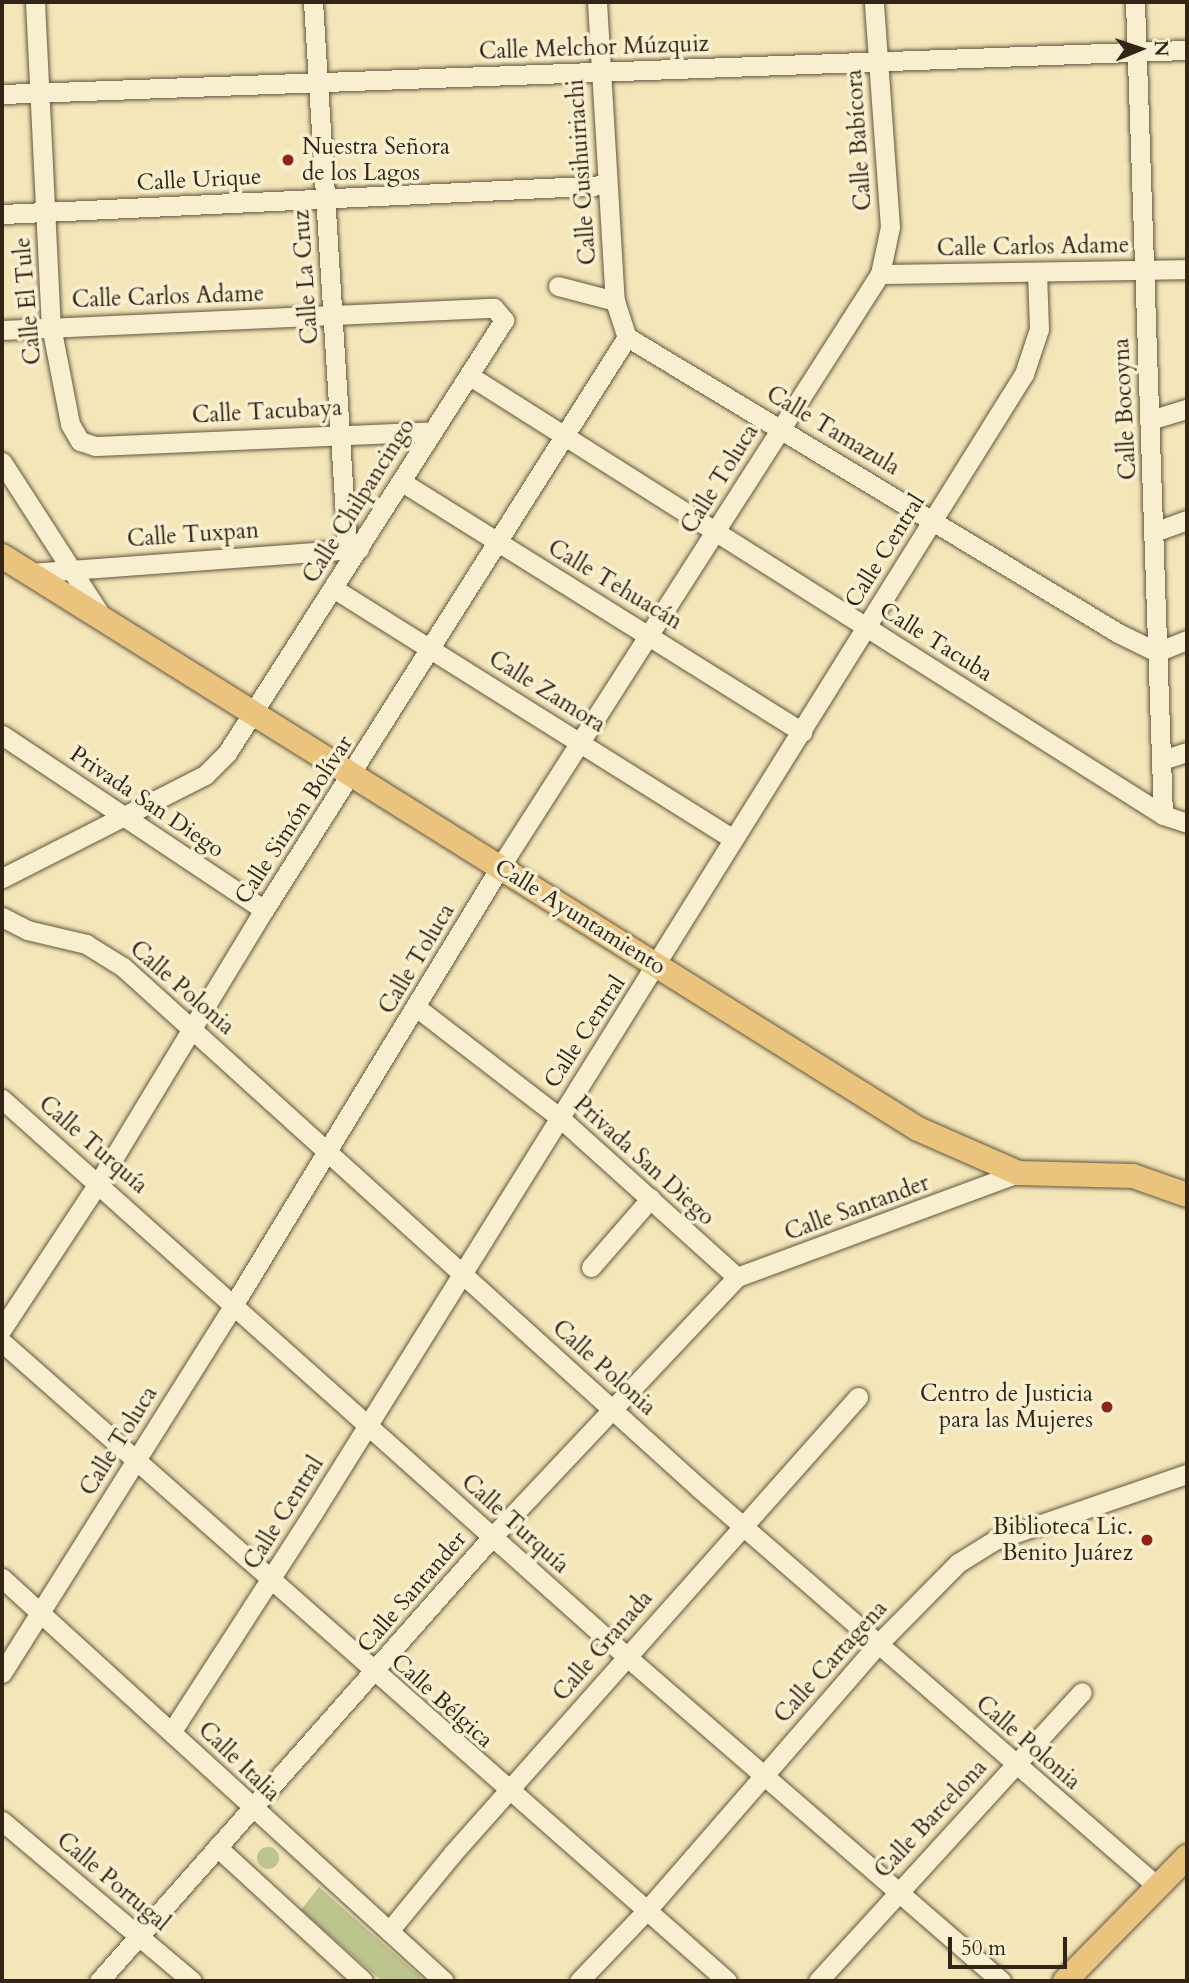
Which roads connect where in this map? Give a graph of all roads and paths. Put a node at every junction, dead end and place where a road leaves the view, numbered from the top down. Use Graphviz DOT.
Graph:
graph roads {
  1 [pos="35,2"];
  2 [pos="313,2"];
  3 [pos="597,2"];
  4 [pos="874,2"];
  5 [pos="1135,2"];
  6 [pos="1187,50"];
  7 [pos="1137,52"];
  8 [pos="877,60"];
  9 [pos="601,72"];
  10 [pos="318,83"];
  11 [pos="40,92"];
  12 [pos="2,94"];
  13 [pos="606,185"];
  14 [pos="326,199"];
  15 [pos="46,212"];
  16 [pos="3,214"];
  17 [pos="1187,269"];
  18 [pos="1143,270"];
  19 [pos="1037,272"];
  20 [pos="880,274"];
  21 [pos="558,286"];
  22 [pos="615,301"];
  23 [pos="502,313"];
  24 [pos="333,315"];
  25 [pos="51,326"];
  26 [pos="2,330"];
  27 [pos="628,337"];
  28 [pos="470,376"];
  29 [pos="1187,409"];
  30 [pos="1150,420"];
  31 [pos="780,429"];
  32 [pos="432,431"];
  33 [pos="341,433"];
  34 [pos="565,435"];
  35 [pos="105,446"];
  36 [pos="2,462"];
  37 [pos="402,481"];
  38 [pos="934,520"];
  39 [pos="1187,520"];
  40 [pos="716,531"];
  41 [pos="1154,532"];
  42 [pos="497,542"];
  43 [pos="353,549"];
  44 [pos="2,556"];
  45 [pos="70,568"];
  46 [pos="29,573"];
  47 [pos="333,588"];
  48 [pos="104,620"];
  49 [pos="867,627"];
  50 [pos="651,634"];
  51 [pos="1187,640"];
  52 [pos="430,649"];
  53 [pos="1157,652"];
  54 [pos="251,715"];
  55 [pos="802,732"];
  56 [pos="2,735"];
  57 [pos="581,741"];
  58 [pos="1187,752"];
  59 [pos="1162,760"];
  60 [pos="351,776"];
  61 [pos="120,815"];
  62 [pos="1163,815"];
  63 [pos="1187,823"];
  64 [pos="733,839"];
  65 [pos="500,867"];
  66 [pos="2,878"];
  67 [pos="264,910"];
  68 [pos="2,916"];
  69 [pos="656,965"];
  70 [pos="416,1007"];
  71 [pos="194,1027"];
  72 [pos="2,1098"];
  73 [pos="559,1117"];
  74 [pos="328,1151"];
  75 [pos="1018,1173"];
  76 [pos="99,1182"];
  77 [pos="1187,1195"];
  78 [pos="651,1198"];
  79 [pos="591,1267"];
  80 [pos="463,1274"];
  81 [pos="737,1278"];
  82 [pos="234,1304"];
  83 [pos="2,1329"];
  84 [pos="2,1342"];
  85 [pos="858,1397"];
  86 [pos="611,1407"];
  87 [pos="366,1426"];
  88 [pos="136,1461"];
  89 [pos="1187,1474"];
  90 [pos="744,1525"];
  91 [pos="492,1537"];
  92 [pos="2,1578"];
  93 [pos="271,1581"];
  94 [pos="39,1612"];
  95 [pos="878,1644"];
  96 [pos="626,1656"];
  97 [pos="374,1672"];
  98 [pos="2,1673"];
  99 [pos="1082,1692"];
  100 [pos="172,1731"];
  101 [pos="1015,1764"];
  102 [pos="763,1773"];
  103 [pos="508,1793"];
  104 [pos="251,1808"];
  105 [pos="2,1823"];
  106 [pos="217,1847"];
  107 [pos="1187,1857"];
  108 [pos="1157,1886"];
  109 [pos="899,1890"];
  110 [pos="647,1910"];
  111 [pos="389,1931"];
  112 [pos="138,1934"];
  113 [pos="354,1979"];
  114 [pos="99,1981"];
  115 [pos="192,1981"];
  116 [pos="444,1981"];
  117 [pos="579,1981"];
  118 [pos="727,1981"];
  119 [pos="818,1981"];
  120 [pos="1000,1981"];
  121 [pos="1065,1981"];
  1 -- 11 [label="street, Calle El Tule"];
  2 -- 10 [label="street, Calle La Cruz"];
  3 -- 9 [label="street, Calle Cusihuiriachi"];
  4 -- 8 [label="street, Calle Babícora"];
  5 -- 7 [label="street, Calle Bocoyna"];
  6 -- 7 [label="street, Calle Melchor Múzquiz"];
  7 -- 8 [label="street, Calle Melchor Múzquiz"];
  7 -- 18 [label="street, Calle Bocoyna"];
  8 -- 9 [label="street, Calle Melchor Múzquiz"];
  8 -- 20 [label="street, Calle Babícora"];
  9 -- 10 [label="street, Calle Melchor Múzquiz"];
  9 -- 13 [label="street, Calle Cusihuiriachi"];
  10 -- 11 [label="street, Calle Melchor Múzquiz"];
  10 -- 14 [label="street, Calle La Cruz"];
  11 -- 12 [label="street, Calle Melchor Múzquiz"];
  11 -- 15 [label="street, Calle El Tule"];
  13 -- 14 [label="street, Calle Urique"];
  13 -- 22 [label="street, Calle Cusihuiriachi"];
  14 -- 15 [label="street, Calle Urique"];
  14 -- 24 [label="street, Calle La Cruz"];
  15 -- 16 [label="street, Calle Urique"];
  15 -- 25 [label="street, Calle El Tule"];
  17 -- 18 [label="street, Calle Carlos Adame"];
  18 -- 19 [label="street, Calle Carlos Adame"];
  18 -- 30 [label="street, Calle Bocoyna"];
  19 -- 20 [label="street, Calle Carlos Adame"];
  19 -- 38 [label="street, Calle Central"];
  20 -- 31 [label="street, Calle Toluca"];
  21 -- 22 [label="street"];
  22 -- 27 [label="street, Calle Cusihuiriachi"];
  23 -- 24 [label="street, Calle Carlos Adame"];
  23 -- 28 [label="street, Calle Chilpancingo"];
  24 -- 25 [label="street, Calle Carlos Adame"];
  24 -- 33 [label="street, Calle La Cruz"];
  25 -- 26 [label="street, Calle Carlos Adame"];
  25 -- 35 [label="street, Calle El Tule"];
  27 -- 31 [label="street, Calle Tamazula"];
  27 -- 34 [label="street, Calle Simón Bolívar"];
  28 -- 32 [label="street, Calle Chilpancingo"];
  28 -- 34 [label="street, Calle Tacuba"];
  29 -- 30 [label="street"];
  30 -- 41 [label="street, Calle Bocoyna"];
  31 -- 38 [label="street, Calle Tamazula"];
  31 -- 40 [label="street, Calle Toluca"];
  32 -- 33 [label="street, Calle Tacubaya"];
  32 -- 37 [label="street, Calle Chilpancingo"];
  33 -- 35 [label="street, Calle Tacubaya"];
  33 -- 43 [label="street, Calle La Cruz"];
  34 -- 40 [label="street, Calle Tacuba"];
  34 -- 42 [label="street, Calle Simón Bolívar"];
  36 -- 45 [label="street"];
  37 -- 42 [label="street, Calle Tehuacán"];
  37 -- 43 [label="street, Calle Chilpancingo"];
  38 -- 49 [label="street, Calle Central"];
  38 -- 53 [label="street, Calle Tamazula"];
  39 -- 41 [label="street"];
  40 -- 49 [label="street, Calle Tacuba"];
  40 -- 50 [label="street, Calle Toluca"];
  41 -- 53 [label="street, Calle Bocoyna"];
  42 -- 50 [label="street, Calle Tehuacán"];
  42 -- 52 [label="street, Calle Simón Bolívar"];
  43 -- 45 [label="street, Calle Tuxpan"];
  43 -- 47 [label="street, Calle Chilpancingo"];
  44 -- 46 [label="main road, Calle Ayuntamiento"];
  45 -- 46 [label="street, Calle Tuxpan"];
  45 -- 48 [label="street"];
  46 -- 48 [label="main road, Calle Ayuntamiento"];
  47 -- 52 [label="street, Calle Zamora"];
  47 -- 54 [label="street, Calle Chilpancingo"];
  48 -- 54 [label="main road, Calle Ayuntamiento"];
  49 -- 55 [label="street, Calle Central"];
  49 -- 62 [label="street, Calle Tacuba"];
  50 -- 55 [label="street, Calle Tehuacán"];
  50 -- 57 [label="street, Calle Toluca"];
  51 -- 53 [label="street"];
  52 -- 57 [label="street, Calle Zamora"];
  52 -- 60 [label="street, Calle Simón Bolívar"];
  53 -- 59 [label="street, Calle Bocoyna"];
  54 -- 60 [label="main road, Calle Ayuntamiento"];
  54 -- 61 [label="street, Calle Chilpancingo"];
  55 -- 64 [label="street, Calle Central"];
  56 -- 61 [label="street, Privada San Diego"];
  57 -- 64 [label="street, Calle Zamora"];
  57 -- 65 [label="street, Calle Toluca"];
  58 -- 59 [label="street"];
  59 -- 62 [label="street, Calle Bocoyna"];
  60 -- 65 [label="main road, Calle Ayuntamiento"];
  60 -- 67 [label="street, Calle Simón Bolívar"];
  61 -- 66 [label="street, Calle Chilpancingo"];
  61 -- 67 [label="street, Privada San Diego"];
  62 -- 63 [label="street, Calle Tacuba"];
  64 -- 69 [label="street, Calle Central"];
  65 -- 69 [label="main road, Calle Ayuntamiento"];
  65 -- 70 [label="street, Calle Toluca"];
  67 -- 71 [label="street, Calle Simón Bolívar"];
  68 -- 71 [label="street, Calle Polonia"];
  69 -- 73 [label="street, Calle Central"];
  69 -- 75 [label="main road, Calle Ayuntamiento"];
  70 -- 73 [label="street, Privada San Diego"];
  70 -- 74 [label="street, Calle Toluca"];
  71 -- 74 [label="street, Calle Polonia"];
  71 -- 76 [label="street, Calle Simón Bolívar"];
  72 -- 76 [label="street, Calle Turquía"];
  73 -- 78 [label="street, Privada San Diego"];
  73 -- 80 [label="street, Calle Central"];
  74 -- 80 [label="street, Calle Polonia"];
  74 -- 82 [label="street, Calle Toluca"];
  75 -- 77 [label="main road, Calle Ayuntamiento"];
  75 -- 81 [label="street, Calle Santander"];
  76 -- 82 [label="street, Calle Turquía"];
  76 -- 83 [label="street, Calle Simón Bolívar"];
  78 -- 79 [label="street"];
  78 -- 81 [label="street, Privada San Diego"];
  80 -- 86 [label="street, Calle Polonia"];
  80 -- 87 [label="street, Calle Central"];
  81 -- 86 [label="street, Calle Santander"];
  82 -- 87 [label="street, Calle Turquía"];
  82 -- 88 [label="street, Calle Toluca"];
  84 -- 88 [label="street, Calle Bélgica"];
  85 -- 90 [label="street, Calle Granada"];
  86 -- 90 [label="street, Calle Polonia"];
  86 -- 91 [label="street, Calle Santander"];
  87 -- 91 [label="street, Calle Turquía"];
  87 -- 93 [label="street, Calle Central"];
  88 -- 93 [label="street, Calle Bélgica"];
  88 -- 94 [label="street, Calle Toluca"];
  89 -- 95 [label="street, Calle Cartagena"];
  90 -- 95 [label="street, Calle Polonia"];
  90 -- 96 [label="street, Calle Granada"];
  91 -- 96 [label="street, Calle Turquía"];
  91 -- 97 [label="street, Calle Santander"];
  92 -- 94 [label="street, Calle Italia"];
  93 -- 97 [label="street, Calle Bélgica"];
  93 -- 100 [label="street, Calle Central"];
  94 -- 98 [label="street, Calle Toluca"];
  94 -- 100 [label="street, Calle Italia"];
  95 -- 101 [label="street, Calle Polonia"];
  95 -- 102 [label="street, Calle Cartagena"];
  96 -- 102 [label="street, Calle Turquía"];
  96 -- 103 [label="street, Calle Granada"];
  97 -- 103 [label="street, Calle Bélgica"];
  97 -- 104 [label="street, Calle Santander"];
  99 -- 101 [label="street, Calle Barcelona"];
  100 -- 104 [label="street, Calle Italia"];
  101 -- 108 [label="street, Calle Polonia"];
  101 -- 109 [label="street, Calle Barcelona"];
  102 -- 109 [label="street, Calle Turquía"];
  102 -- 110 [label="street, Calle Cartagena"];
  103 -- 110 [label="street, Calle Bélgica"];
  103 -- 111 [label="street, Calle Granada"];
  104 -- 106 [label="street, Calle Santander"];
  104 -- 111 [label="street, Calle Italia"];
  105 -- 112 [label="street, Calle Portugal"];
  106 -- 112 [label="street, Calle Santander"];
  106 -- 113 [label="street"];
  107 -- 108 [label="main road"];
  108 -- 121 [label="main road"];
  109 -- 119 [label="street, Calle Barcelona"];
  109 -- 120 [label="street, Calle Turquía"];
  110 -- 117 [label="street, Calle Cartagena"];
  110 -- 118 [label="street, Calle Bélgica"];
  111 -- 116 [label="street, Calle Italia"];
  112 -- 114 [label="street, Calle Santander"];
  112 -- 115 [label="street, Calle Portugal"];
}
